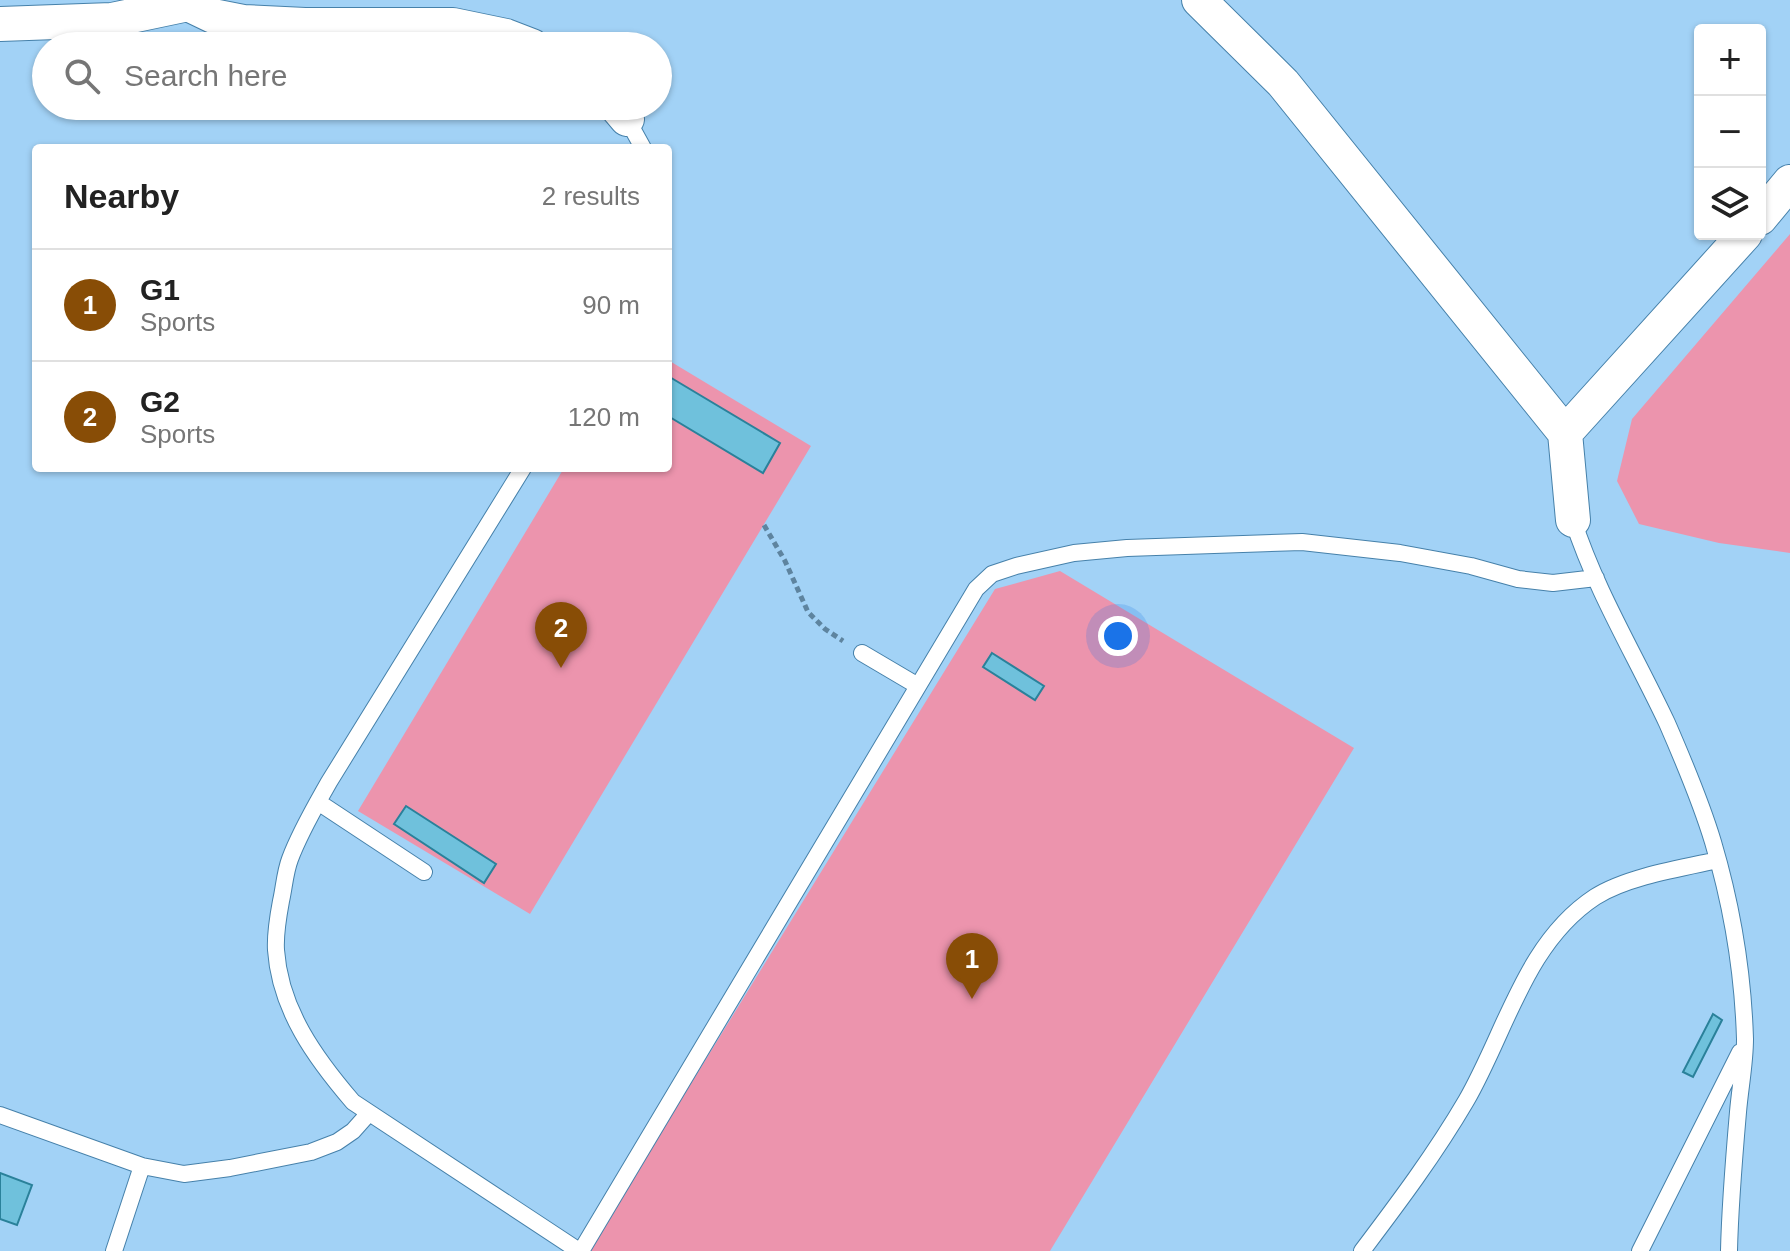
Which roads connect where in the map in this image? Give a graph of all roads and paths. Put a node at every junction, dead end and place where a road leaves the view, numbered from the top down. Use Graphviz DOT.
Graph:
graph roads {
  1 [pos="1199,0"];
  2 [pos="188,2"];
  3 [pos="0,24"];
  4 [pos="487,32"];
  5 [pos="1790,182"];
  6 [pos="1766,211"];
  7 [pos="1740,240"];
  8 [pos="1565,433"];
  9 [pos="521,472"];
  10 [pos="1573,520"];
  11 [pos="764,525"];
  12 [pos="1596,578"];
  13 [pos="862,653"];
  14 [pos="918,686"];
  15 [pos="318,802"];
  16 [pos="1718,860"];
  17 [pos="424,872"];
  18 [pos="1745,1042"];
  19 [pos="369,1113"];
  20 [pos="0,1115"];
  21 [pos="142,1166"];
  22 [pos="114,1251"];
  23 [pos="580,1251"];
  24 [pos="1362,1251"];
  25 [pos="1640,1251"];
  26 [pos="1729,1251"];
  1 -- 8 [label="street"];
  2 -- 3 [label="street"];
  2 -- 4 [label="street"];
  5 -- 6 [label="street"];
  7 -- 8 [label="street"];
  8 -- 10 [label="street"];
  9 -- 15 [label="lane"];
  10 -- 12 [label="lane"];
  11 -- 13 [label="path"];
  12 -- 14 [label="lane"];
  12 -- 16 [label="lane"];
  13 -- 14 [label="lane"];
  14 -- 23 [label="lane"];
  15 -- 17 [label="lane"];
  15 -- 19 [label="lane"];
  16 -- 18 [label="lane"];
  16 -- 24 [label="lane"];
  18 -- 25 [label="lane"];
  18 -- 26 [label="lane"];
  19 -- 21 [label="lane"];
  19 -- 23 [label="lane"];
  20 -- 21 [label="lane"];
  21 -- 22 [label="lane"];
}
